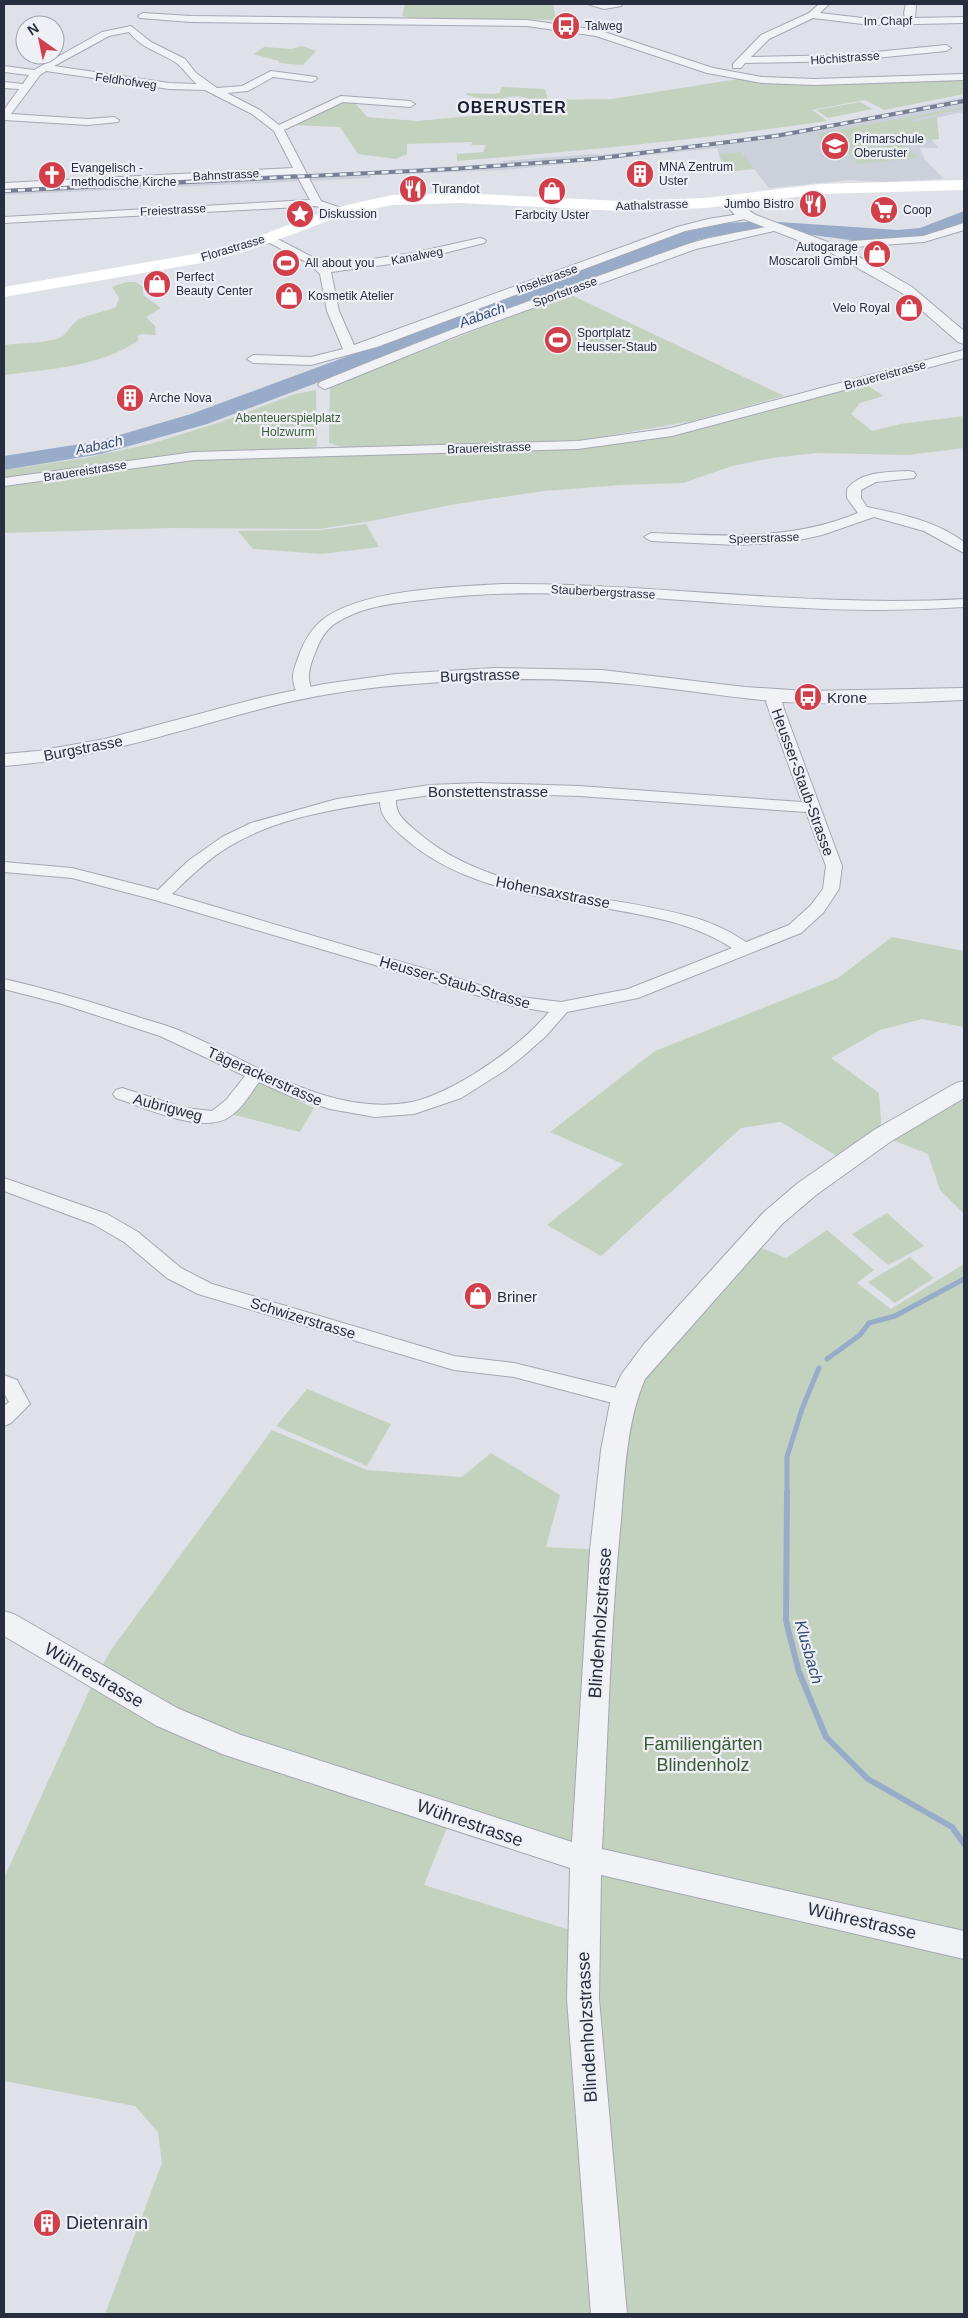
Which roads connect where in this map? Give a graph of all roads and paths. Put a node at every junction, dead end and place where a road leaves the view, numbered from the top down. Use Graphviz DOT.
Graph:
graph roads {
  1 [pos="156,4"];
  2 [pos="592,4"];
  3 [pos="618,4"];
  4 [pos="824,4"];
  5 [pos="911,4"];
  6 [pos="143,16"];
  7 [pos="812,16"];
  8 [pos="964,20"];
  9 [pos="910,21"];
  10 [pos="131,29"];
  11 [pos="946,48"];
  12 [pos="743,60"];
  13 [pos="4,69"];
  14 [pos="41,70"];
  15 [pos="258,72"];
  16 [pos="271,74"];
  17 [pos="729,75"];
  18 [pos="964,77"];
  19 [pos="312,79"];
  20 [pos="4,85"];
  21 [pos="26,87"];
  22 [pos="211,89"];
  23 [pos="410,104"];
  24 [pos="4,117"];
  25 [pos="114,120"];
  26 [pos="278,129"];
  27 [pos="299,171"];
  28 [pos="964,185"];
  29 [pos="4,186"];
  30 [pos="728,200"];
  31 [pos="318,203"];
  32 [pos="340,211"];
  33 [pos="746,216"];
  34 [pos="4,220"];
  35 [pos="964,226"];
  36 [pos="772,228"];
  37 [pos="268,238"];
  38 [pos="480,242"];
  39 [pos="836,250"];
  40 [pos="323,270"];
  41 [pos="4,292"];
  42 [pos="964,339"];
  43 [pos="349,349"];
  44 [pos="964,354"];
  45 [pos="253,359"];
  46 [pos="324,385"];
  47 [pos="909,475"];
  48 [pos="4,482"];
  49 [pos="873,512"];
  50 [pos="651,536"];
  51 [pos="964,548"];
  52 [pos="964,603"];
  53 [pos="306,694"];
  54 [pos="964,694"];
  55 [pos="776,696"];
  56 [pos="4,760"];
  57 [pos="388,796"];
  58 [pos="813,808"];
  59 [pos="4,867"];
  60 [pos="160,896"];
  61 [pos="746,950"];
  62 [pos="4,984"];
  63 [pos="561,1008"];
  64 [pos="256,1074"];
  65 [pos="964,1088"];
  66 [pos="122,1094"];
  67 [pos="4,1184"];
  68 [pos="4,1382"];
  69 [pos="624,1398"];
  70 [pos="4,1418"];
  71 [pos="4,1622"];
  72 [pos="586,1859"];
  73 [pos="964,1945"];
  74 [pos="609,2314"];
  1 -- 6 [label="street"];
  2 -- 3 [label="street"];
  4 -- 7 [label="street"];
  5 -- 9 [label="street"];
  6 -- 10 [label="street"];
  6 -- 17 [label="street"];
  7 -- 9 [label="street, Im Chapf"];
  7 -- 12 [label="street"];
  8 -- 9 [label="street, Im Chapf"];
  10 -- 14 [label="street"];
  10 -- 22 [label="street"];
  11 -- 12 [label="street, Höchistrasse"];
  12 -- 17 [label="street"];
  13 -- 14 [label="street"];
  14 -- 21 [label="street"];
  14 -- 22 [label="street, Feldhofweg"];
  15 -- 16 [label="street"];
  16 -- 19 [label="street"];
  16 -- 22 [label="street, Feldhofweg"];
  17 -- 18 [label="street"];
  20 -- 21 [label="street"];
  21 -- 24 [label="street"];
  22 -- 26 [label="street"];
  23 -- 26 [label="street"];
  24 -- 25 [label="street"];
  26 -- 27 [label="street"];
  27 -- 29 [label="street, Bahnstrasse"];
  27 -- 31 [label="street"];
  28 -- 30 [label="main road, Aathalstrasse"];
  30 -- 32 [label="main road, Aathalstrasse"];
  30 -- 33 [label="street"];
  31 -- 32 [label="street, Freiestrasse"];
  31 -- 34 [label="street, Freiestrasse"];
  32 -- 37 [label="main road, Florastrasse"];
  33 -- 36 [label="street"];
  33 -- 43 [label="street, Inselstrasse"];
  35 -- 39 [label="street"];
  36 -- 39 [label="street"];
  36 -- 46 [label="street, Sportstrasse"];
  37 -- 40 [label="street"];
  37 -- 41 [label="main road, Florastrasse"];
  38 -- 40 [label="street, Kanalweg"];
  39 -- 42 [label="street"];
  40 -- 43 [label="street"];
  43 -- 45 [label="street, Inselstrasse"];
  44 -- 48 [label="street, Brauereistrasse"];
  47 -- 49 [label="street"];
  49 -- 50 [label="street, Speerstrasse"];
  49 -- 51 [label="street"];
  52 -- 53 [label="street, Stauberbergstrasse"];
  53 -- 55 [label="street, Burgstrasse"];
  53 -- 56 [label="street, Burgstrasse"];
  54 -- 55 [label="street, Burgstrasse"];
  55 -- 58 [label="street, Heusser-Staub-Strasse"];
  57 -- 58 [label="street, Bonstettenstrasse"];
  57 -- 60 [label="street, Bonstettenstrasse"];
  57 -- 61 [label="street, Hohensaxstrasse"];
  58 -- 61 [label="street, Heusser-Staub-Strasse"];
  59 -- 60 [label="street, Heusser-Staub-Strasse"];
  60 -- 63 [label="street, Heusser-Staub-Strasse"];
  61 -- 63 [label="street, Heusser-Staub-Strasse"];
  62 -- 64 [label="street, Tägerackerstrasse"];
  63 -- 64 [label="street, Tägerackerstrasse"];
  64 -- 66 [label="street, Aubrigweg"];
  65 -- 69 [label="street, Blindenholzstrasse"];
  67 -- 69 [label="street, Schwizerstrasse"];
  68 -- 70 [label="street"];
  69 -- 72 [label="street, Blindenholzstrasse"];
  71 -- 72 [label="street, Wührestrasse"];
  72 -- 73 [label="street, Wührestrasse"];
  72 -- 74 [label="street, Blindenholzstrasse"];
}
